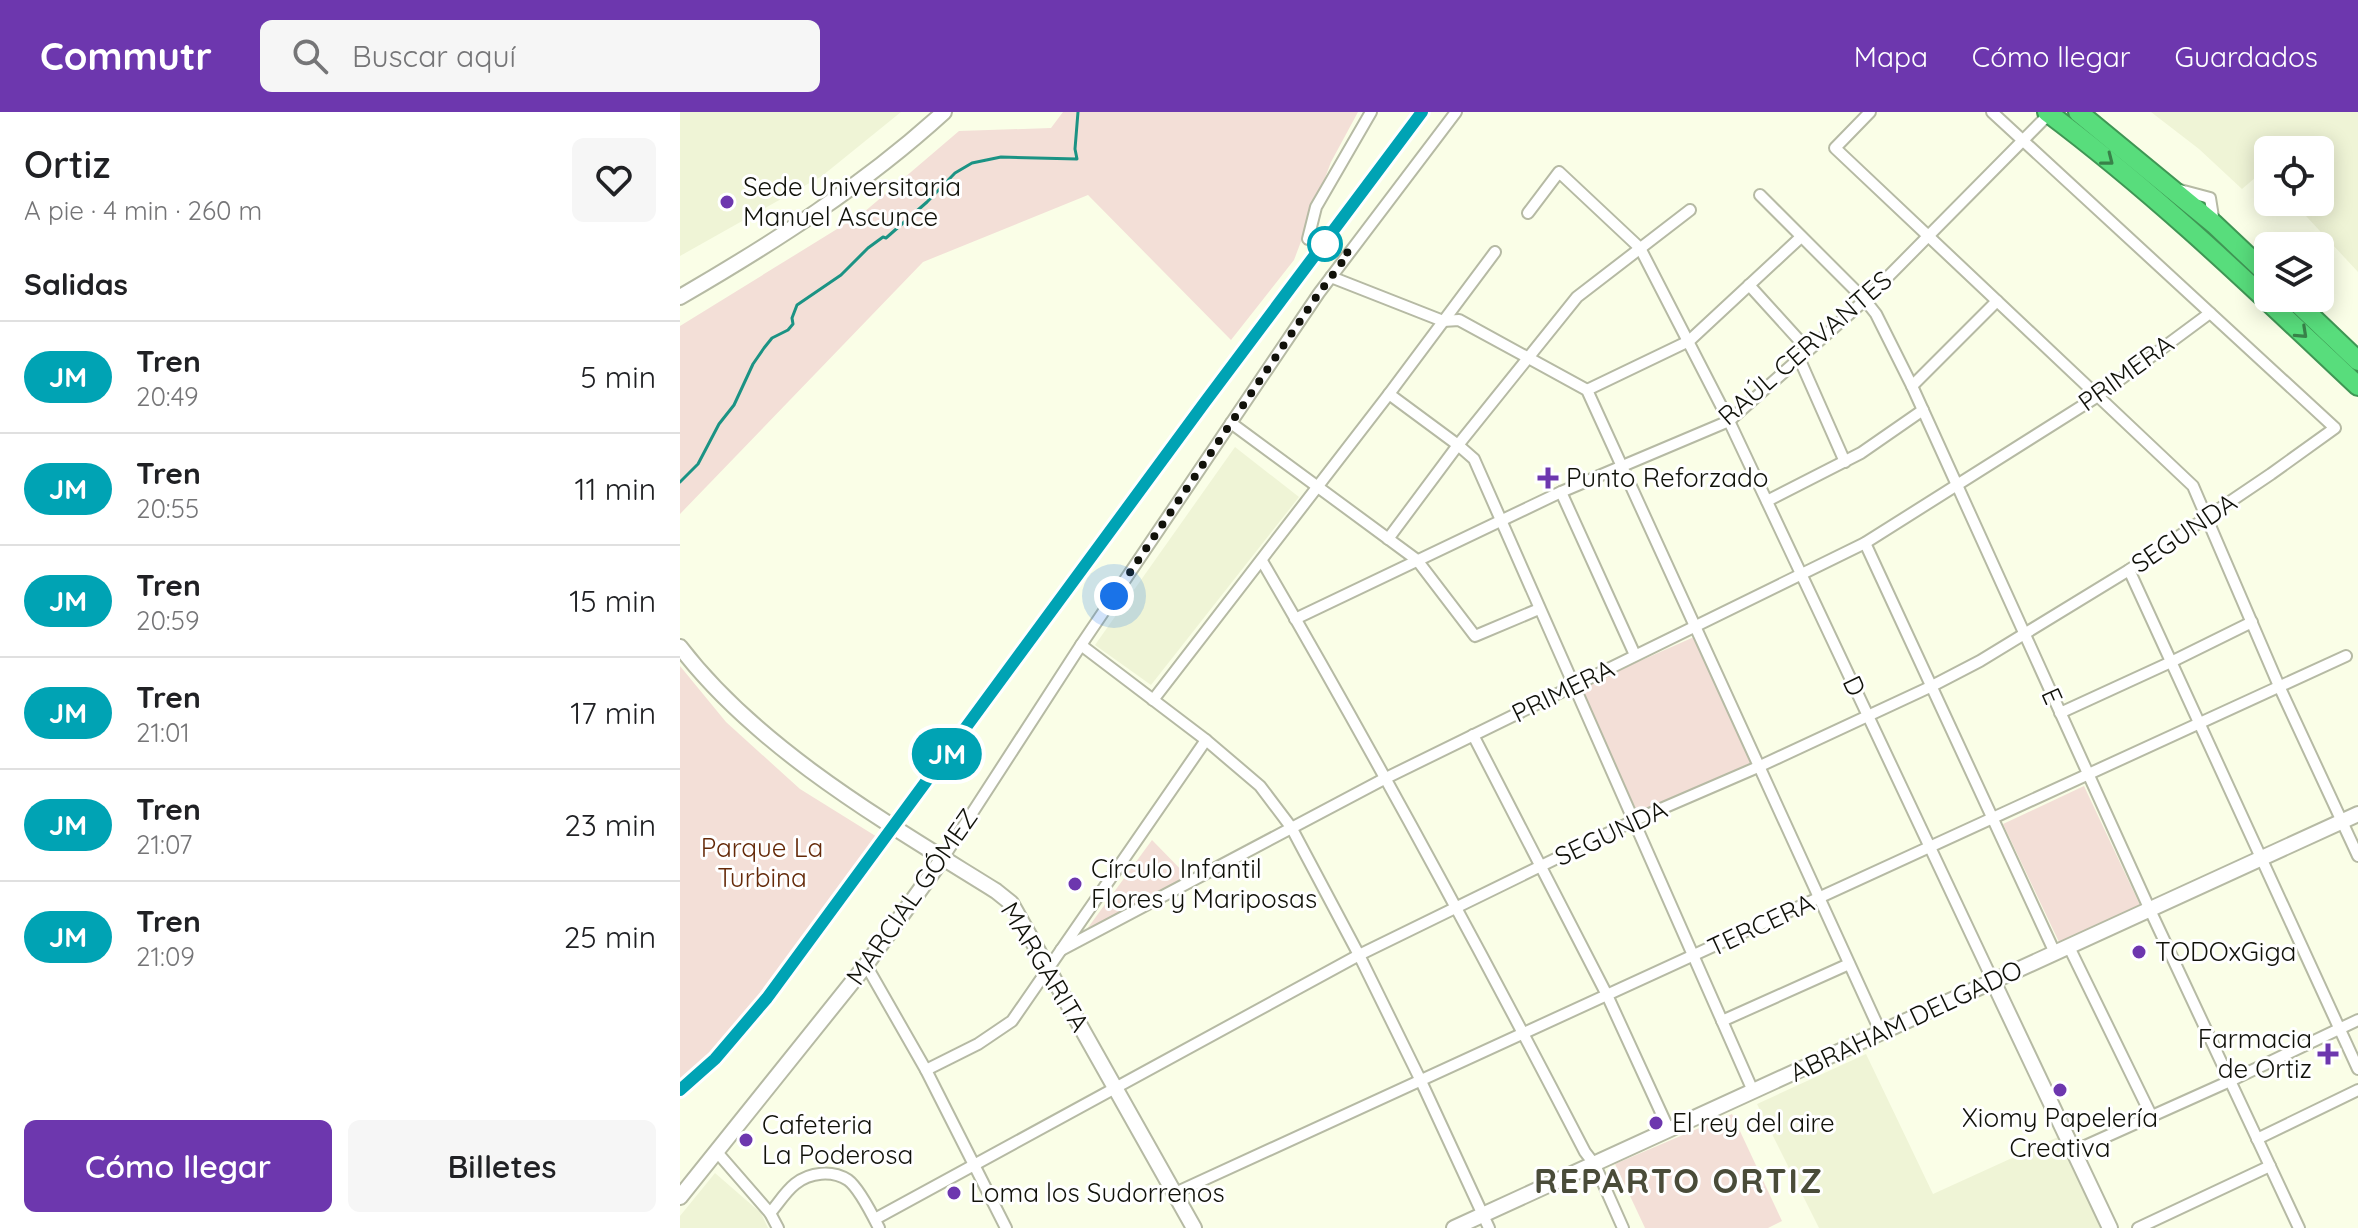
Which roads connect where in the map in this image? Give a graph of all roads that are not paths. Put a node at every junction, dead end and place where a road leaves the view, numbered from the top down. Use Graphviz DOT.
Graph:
graph roads {
  1 [pos="944,112"];
  2 [pos="1371,112"];
  3 [pos="1456,112"];
  4 [pos="1870,112"];
  5 [pos="1992,112"];
  6 [pos="2078,112"];
  7 [pos="2049,113"];
  8 [pos="2023,140"];
  9 [pos="2173,188"];
  10 [pos="1760,195"];
  11 [pos="2152,195"];
  12 [pos="1690,210"];
  13 [pos="1528,213"];
  14 [pos="2214,224"];
  15 [pos="1801,237"];
  16 [pos="1929,237"];
  17 [pos="1308,239"];
  18 [pos="2208,244"];
  19 [pos="1640,248"];
  20 [pos="1495,252"];
  21 [pos="2254,262"];
  22 [pos="1331,277"];
  23 [pos="1749,285"];
  24 [pos="680,297"];
  25 [pos="1865,300"];
  26 [pos="1997,301"];
  27 [pos="2307,312"];
  28 [pos="2210,313"];
  29 [pos="1443,321"];
  30 [pos="1689,341"];
  31 [pos="1808,350"];
  32 [pos="1527,357"];
  33 [pos="1799,358"];
  34 [pos="2358,361"];
  35 [pos="1912,386"];
  36 [pos="2358,386"];
  37 [pos="1587,390"];
  38 [pos="1389,394"];
  39 [pos="2098,396"];
  40 [pos="1923,410"];
  41 [pos="1729,421"];
  42 [pos="1231,423"];
  43 [pos="1458,445"];
  44 [pos="1845,462"];
  45 [pos="1622,465"];
  46 [pos="1957,485"];
  47 [pos="2193,486"];
  48 [pos="1317,487"];
  49 [pos="1561,492"];
  50 [pos="1767,501"];
  51 [pos="2218,511"];
  52 [pos="2207,518"];
  53 [pos="1500,520"];
  54 [pos="1388,539"];
  55 [pos="1865,543"];
  56 [pos="1417,560"];
  57 [pos="1262,561"];
  58 [pos="2129,570"];
  59 [pos="1801,574"];
  60 [pos="1539,609"];
  61 [pos="1295,619"];
  62 [pos="2252,622"];
  63 [pos="1694,626"];
  64 [pos="2024,634"];
  65 [pos="1081,645"];
  66 [pos="680,647"];
  67 [pos="1635,655"];
  68 [pos="2346,656"];
  69 [pos="2171,662"];
  70 [pos="1573,686"];
  71 [pos="2279,686"];
  72 [pos="1930,687"];
  73 [pos="1153,700"];
  74 [pos="2060,713"];
  75 [pos="1868,716"];
  76 [pos="2199,724"];
  77 [pos="1473,735"];
  78 [pos="1206,740"];
  79 [pos="1758,767"];
  80 [pos="2088,775"];
  81 [pos="1384,779"];
  82 [pos="2358,814"];
  83 [pos="1992,819"];
  84 [pos="1633,821"];
  85 [pos="2342,822"];
  86 [pos="1291,827"];
  87 [pos="1930,847"];
  88 [pos="2358,856"];
  89 [pos="943,858"];
  90 [pos="2261,858"];
  91 [pos="1540,866"];
  92 [pos="1819,898"];
  93 [pos="1455,908"];
  94 [pos="2150,910"];
  95 [pos="1061,950"];
  96 [pos="2062,950"];
  97 [pos="1359,955"];
  98 [pos="1693,956"];
  99 [pos="1849,964"];
  100 [pos="866,965"];
  101 [pos="1049,967"];
  102 [pos="1993,981"];
  103 [pos="1607,995"];
  104 [pos="2358,1020"];
  105 [pos="1722,1021"];
  106 [pos="2339,1028"];
  107 [pos="1523,1033"];
  108 [pos="1881,1033"];
  109 [pos="2358,1069"];
  110 [pos="926,1070"];
  111 [pos="1420,1079"];
  112 [pos="2230,1081"];
  113 [pos="1115,1090"];
  114 [pos="2358,1090"];
  115 [pos="1753,1091"];
  116 [pos="2151,1115"];
  117 [pos="1669,1130"];
  118 [pos="2257,1139"];
  119 [pos="716,1151"];
  120 [pos="2074,1151"];
  121 [pos="1595,1165"];
  122 [pos="974,1166"];
  123 [pos="2270,1166"];
  124 [pos="1175,1193"];
  125 [pos="680,1197"];
  126 [pos="770,1213"];
  127 [pos="1486,1222"];
  128 [pos="877,1224"];
  129 [pos="778,1228"];
  130 [pos="1006,1228"];
  131 [pos="1194,1228"];
  132 [pos="1454,1228"];
  133 [pos="1623,1228"];
  134 [pos="2110,1228"];
  135 [pos="2138,1228"];
  136 [pos="2299,1228"];
  1 -- 24 [label="main road"];
  2 -- 17 [label="street"];
  3 -- 22 [label="street, MARCIAL GÓMEZ"];
  4 -- 16 [label="street"];
  5 -- 8 [label="street"];
  6 -- 9 [label="highway"];
  7 -- 8 [label="street, RAÚL CERVANTES"];
  7 -- 11 [label="highway, one-way"];
  8 -- 16 [label="street, RAÚL CERVANTES"];
  8 -- 28 [label="street"];
  9 -- 11 [label="street"];
  9 -- 14 [label="highway"];
  10 -- 15 [label="street, E"];
  11 -- 18 [label="highway"];
  12 -- 19 [label="street"];
  13 -- 19 [label="street, D"];
  14 -- 18 [label="street"];
  14 -- 21 [label="highway"];
  15 -- 23 [label="street"];
  15 -- 25 [label="street, E"];
  16 -- 25 [label="street, RAÚL CERVANTES"];
  16 -- 26 [label="street"];
  18 -- 36 [label="highway, one-way"];
  19 -- 30 [label="street, D"];
  19 -- 32 [label="street"];
  20 -- 29 [label="street"];
  22 -- 29 [label="street"];
  22 -- 42 [label="street, MARCIAL GÓMEZ"];
  23 -- 30 [label="street"];
  23 -- 31 [label="street"];
  25 -- 31 [label="street, RAÚL CERVANTES"];
  25 -- 35 [label="street, E"];
  26 -- 35 [label="street"];
  26 -- 39 [label="street"];
  27 -- 34 [label="highway"];
  28 -- 39 [label="street, PRIMERA"];
  28 -- 51 [label="street, SEGUNDA"];
  29 -- 32 [label="street"];
  29 -- 38 [label="street"];
  30 -- 37 [label="street"];
  30 -- 41 [label="street, D"];
  31 -- 33 [label="street, RAÚL CERVANTES"];
  32 -- 37 [label="street"];
  32 -- 43 [label="street"];
  33 -- 41 [label="street, RAÚL CERVANTES"];
  33 -- 44 [label="street"];
  35 -- 40 [label="street, E"];
  37 -- 45 [label="street"];
  38 -- 43 [label="street"];
  38 -- 48 [label="street"];
  39 -- 46 [label="street, PRIMERA"];
  39 -- 47 [label="street"];
  40 -- 44 [label="street"];
  40 -- 46 [label="street, E"];
  41 -- 45 [label="street, RAÚL CERVANTES"];
  41 -- 50 [label="street, D"];
  42 -- 48 [label="street"];
  42 -- 65 [label="street, MARCIAL GÓMEZ"];
  43 -- 53 [label="street"];
  43 -- 54 [label="street"];
  44 -- 50 [label="street"];
  45 -- 49 [label="street, RAÚL CERVANTES"];
  45 -- 63 [label="street"];
  46 -- 55 [label="street, PRIMERA"];
  46 -- 64 [label="street, E"];
  47 -- 51 [label="street"];
  47 -- 52 [label="street"];
  48 -- 54 [label="street"];
  48 -- 57 [label="street"];
  49 -- 53 [label="street, RAÚL CERVANTES"];
  49 -- 67 [label="street"];
  50 -- 59 [label="street, D"];
  51 -- 52 [label="street, SEGUNDA"];
  52 -- 58 [label="street, SEGUNDA"];
  52 -- 62 [label="street"];
  53 -- 56 [label="street, RAÚL CERVANTES"];
  53 -- 60 [label="street"];
  54 -- 56 [label="street"];
  55 -- 59 [label="street, PRIMERA"];
  55 -- 72 [label="street"];
  56 -- 60 [label="street"];
  56 -- 61 [label="street, RAÚL CERVANTES"];
  57 -- 61 [label="street"];
  57 -- 73 [label="street"];
  58 -- 64 [label="street, SEGUNDA"];
  58 -- 69 [label="street"];
  59 -- 63 [label="street, PRIMERA"];
  59 -- 75 [label="street, D"];
  60 -- 70 [label="street"];
  61 -- 81 [label="street"];
  62 -- 69 [label="street"];
  62 -- 71 [label="street"];
  63 -- 67 [label="street, PRIMERA"];
  63 -- 79 [label="street"];
  64 -- 72 [label="street, SEGUNDA"];
  64 -- 74 [label="street, E"];
  65 -- 73 [label="street"];
  65 -- 89 [label="street, MARCIAL GÓMEZ"];
  66 -- 89 [label="main road, MARGARITA"];
  67 -- 70 [label="street, PRIMERA"];
  68 -- 71 [label="street, TERCERA"];
  69 -- 74 [label="street"];
  69 -- 76 [label="street"];
  70 -- 77 [label="street, PRIMERA"];
  70 -- 84 [label="street"];
  71 -- 76 [label="street, TERCERA"];
  71 -- 85 [label="street"];
  72 -- 75 [label="street, SEGUNDA"];
  72 -- 83 [label="street"];
  73 -- 78 [label="street"];
  74 -- 80 [label="street, E"];
  75 -- 79 [label="street, SEGUNDA"];
  75 -- 87 [label="street, D"];
  76 -- 80 [label="street, TERCERA"];
  76 -- 90 [label="street"];
  77 -- 81 [label="street, PRIMERA"];
  77 -- 91 [label="street"];
  78 -- 86 [label="street"];
  78 -- 95 [label="street"];
  79 -- 84 [label="street, SEGUNDA"];
  79 -- 92 [label="street"];
  80 -- 83 [label="street, TERCERA"];
  80 -- 94 [label="street, E"];
  81 -- 86 [label="street, PRIMERA"];
  81 -- 93 [label="street"];
  82 -- 85 [label="main road, ABRAHAM DELGADO"];
  83 -- 87 [label="street, TERCERA"];
  83 -- 96 [label="street"];
  84 -- 91 [label="street, SEGUNDA"];
  84 -- 98 [label="street"];
  85 -- 88 [label="street"];
  85 -- 90 [label="main road, ABRAHAM DELGADO"];
  86 -- 95 [label="street, PRIMERA"];
  86 -- 97 [label="street"];
  87 -- 92 [label="street, TERCERA"];
  87 -- 102 [label="street, D"];
  89 -- 100 [label="main road, MARCIAL GÓMEZ"];
  89 -- 101 [label="main road, MARGARITA"];
  90 -- 94 [label="main road, ABRAHAM DELGADO"];
  90 -- 106 [label="street"];
  91 -- 93 [label="street, SEGUNDA"];
  91 -- 103 [label="street"];
  92 -- 98 [label="street, TERCERA"];
  92 -- 99 [label="street"];
  93 -- 97 [label="street, SEGUNDA"];
  93 -- 107 [label="street"];
  94 -- 96 [label="main road, ABRAHAM DELGADO"];
  94 -- 112 [label="street, E"];
  95 -- 101 [label="street, PRIMERA"];
  96 -- 102 [label="main road, ABRAHAM DELGADO"];
  96 -- 116 [label="street"];
  97 -- 111 [label="street"];
  97 -- 113 [label="street, SEGUNDA"];
  98 -- 103 [label="street, TERCERA"];
  98 -- 105 [label="street"];
  99 -- 105 [label="street"];
  99 -- 108 [label="street"];
  100 -- 110 [label="street"];
  100 -- 119 [label="main road, MARCIAL GÓMEZ"];
  101 -- 110 [label="street, PRIMERA"];
  101 -- 113 [label="main road, MARGARITA"];
  102 -- 108 [label="main road, ABRAHAM DELGADO"];
  102 -- 120 [label="main road, D"];
  103 -- 107 [label="street, TERCERA"];
  103 -- 117 [label="street"];
  104 -- 106 [label="street"];
  105 -- 115 [label="street"];
  106 -- 109 [label="street"];
  106 -- 112 [label="street"];
  107 -- 111 [label="street, TERCERA"];
  107 -- 121 [label="street"];
  108 -- 115 [label="main road, ABRAHAM DELGADO"];
  110 -- 122 [label="street"];
  111 -- 124 [label="street, TERCERA"];
  111 -- 127 [label="street"];
  112 -- 116 [label="street"];
  112 -- 118 [label="street, E"];
  113 -- 122 [label="street, SEGUNDA"];
  113 -- 124 [label="main road, MARGARITA"];
  114 -- 118 [label="street"];
  115 -- 117 [label="main road, ABRAHAM DELGADO"];
  116 -- 120 [label="street"];
  117 -- 121 [label="main road, ABRAHAM DELGADO"];
  118 -- 123 [label="street, E"];
  119 -- 125 [label="main road, MARCIAL GÓMEZ"];
  119 -- 126 [label="street"];
  120 -- 134 [label="main road, D"];
  121 -- 127 [label="main road, ABRAHAM DELGADO"];
  121 -- 133 [label="street"];
  122 -- 128 [label="street, SEGUNDA"];
  122 -- 130 [label="street"];
  123 -- 135 [label="street"];
  123 -- 136 [label="street, E"];
  124 -- 131 [label="main road, MARGARITA"];
  126 -- 128 [label="street"];
  126 -- 129 [label="street"];
  127 -- 132 [label="main road, ABRAHAM DELGADO"];
}
